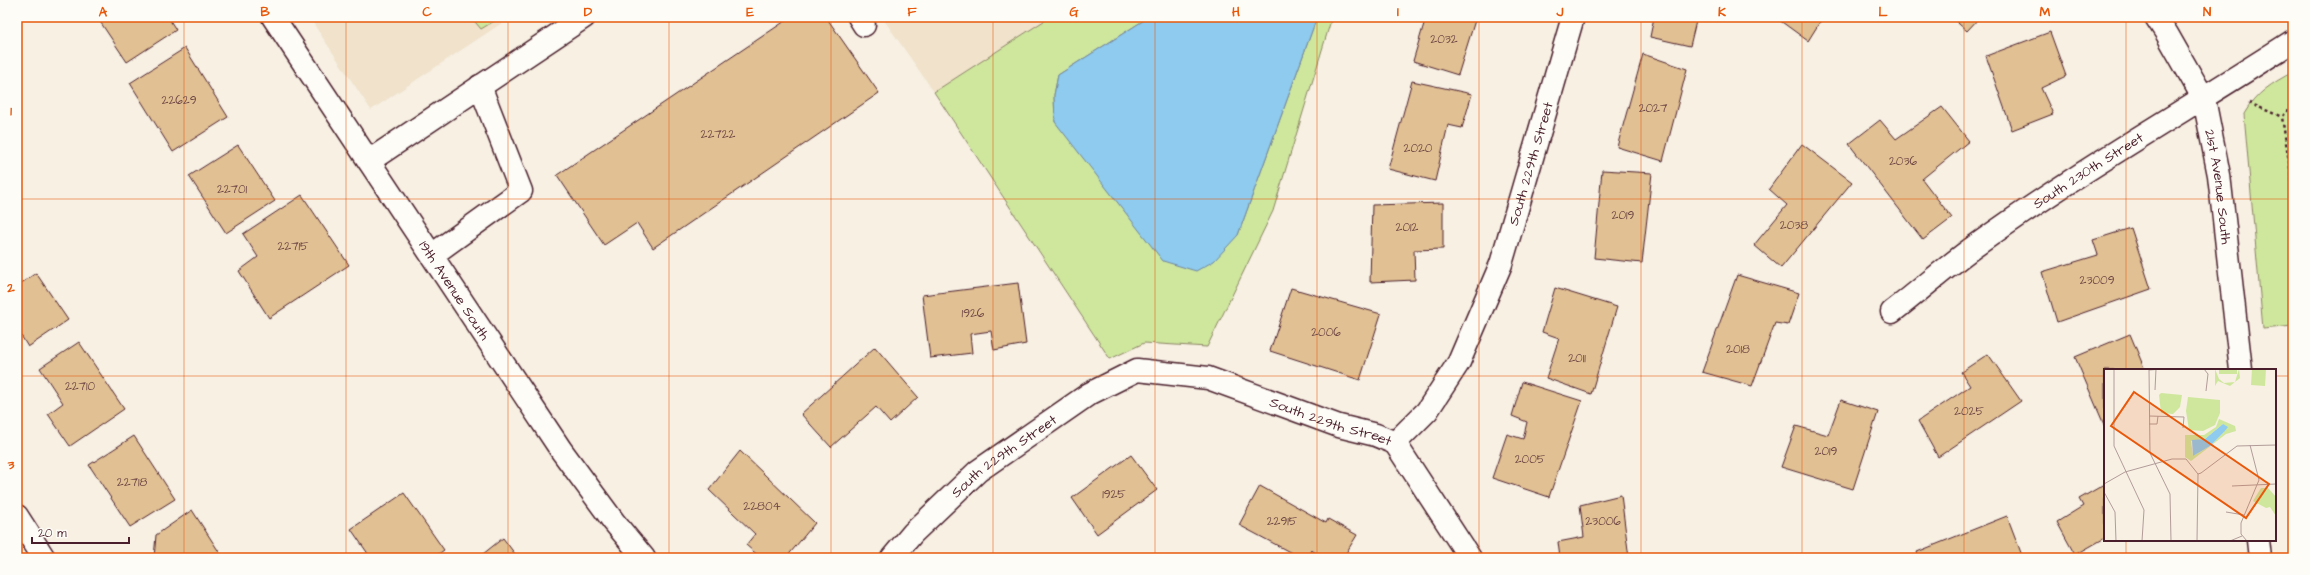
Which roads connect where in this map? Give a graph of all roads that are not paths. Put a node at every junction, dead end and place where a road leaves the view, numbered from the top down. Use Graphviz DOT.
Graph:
graph roads {
  1 [pos="273,17"];
  2 [pos="584,17"];
  3 [pos="1574,17"];
  4 [pos="2156,17"];
  5 [pos="2293,41"];
  6 [pos="480,86"];
  7 [pos="2204,99"];
  8 [pos="369,161"];
  9 [pos="432,255"];
  10 [pos="1892,312"];
  11 [pos="2241,369"];
  12 [pos="1395,443"];
  13 [pos="17,516"];
  14 [pos="2258,541"];
  15 [pos="42,557"];
  16 [pos="644,558"];
  17 [pos="892,558"];
  18 [pos="1470,558"];
  19 [pos="2260,558"];
  1 -- 8 [label="street, 19th Avenue South"];
  2 -- 6 [label="street"];
  3 -- 12 [label="street, South 229th Street"];
  4 -- 7 [label="street, 21st Avenue South"];
  5 -- 7 [label="street, South 230th Street"];
  6 -- 8 [label="street"];
  6 -- 9 [label="street"];
  7 -- 10 [label="street, South 230th Street"];
  7 -- 11 [label="street, 21st Avenue South"];
  8 -- 9 [label="street, 19th Avenue South"];
  9 -- 16 [label="street, 19th Avenue South"];
  12 -- 17 [label="street, South 229th Street"];
  12 -- 18 [label="street"];
  13 -- 15 [label="street"];
  14 -- 19 [label="street"];
}
